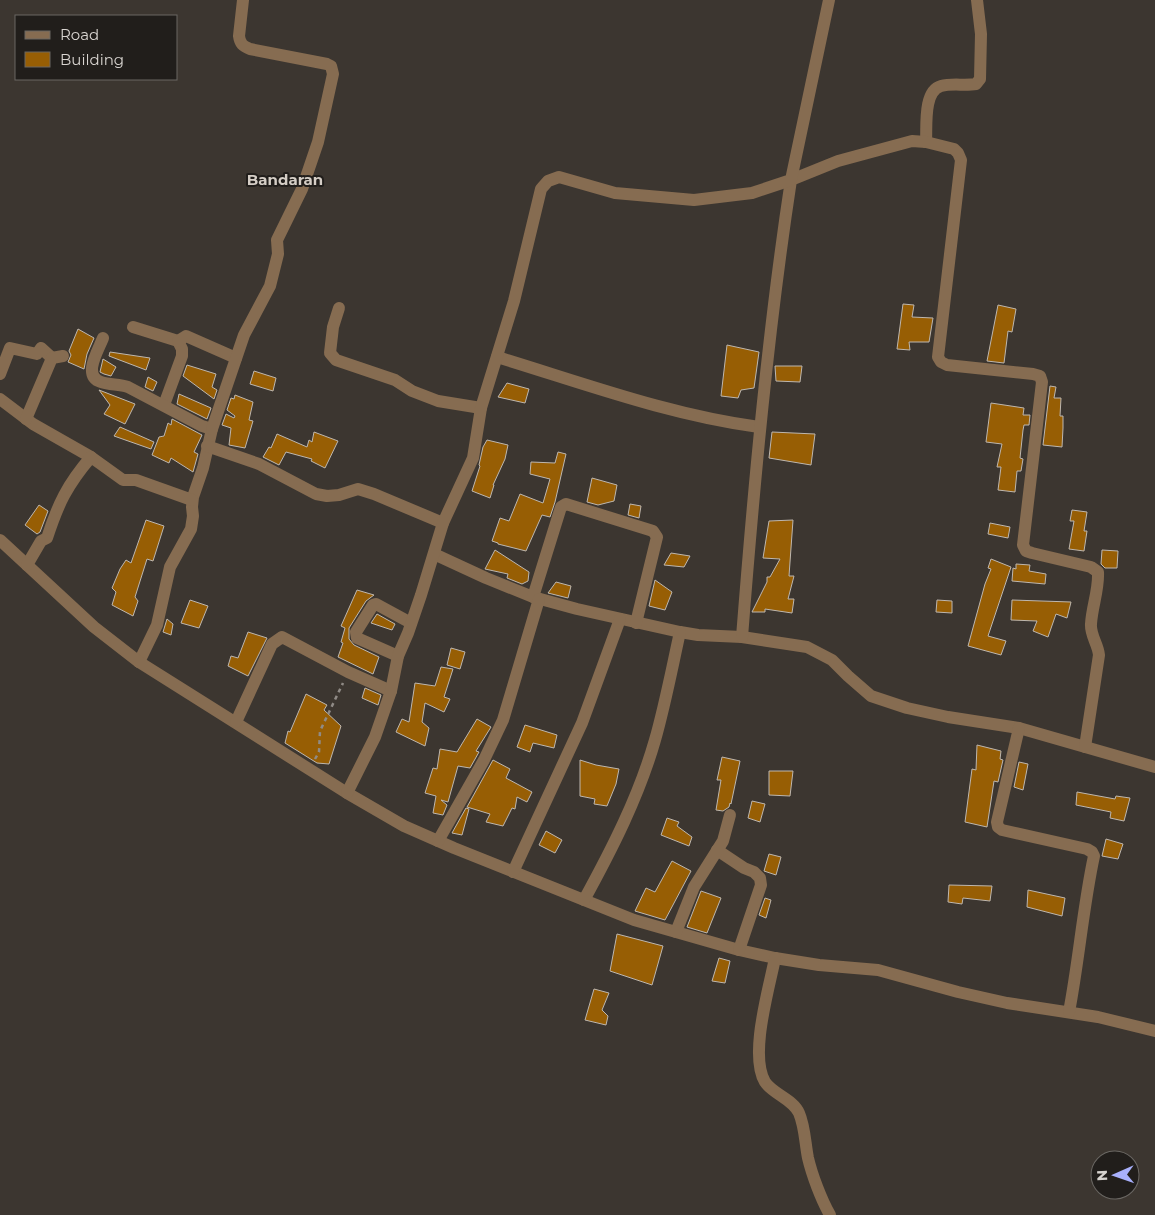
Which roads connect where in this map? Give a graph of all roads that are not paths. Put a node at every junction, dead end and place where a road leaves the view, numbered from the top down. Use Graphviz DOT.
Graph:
graph roads {
  1 [pos="243,0"];
  2 [pos="829,0"];
  3 [pos="978,0"];
  4 [pos="926,142"];
  5 [pos="792,180"];
  6 [pos="339,308"];
  7 [pos="133,327"];
  8 [pos="103,338"];
  9 [pos="178,341"];
  10 [pos="236,358"];
  11 [pos="497,358"];
  12 [pos="0,374"];
  13 [pos="0,399"];
  14 [pos="164,405"];
  15 [pos="481,408"];
  16 [pos="26,419"];
  17 [pos="759,427"];
  18 [pos="212,429"];
  19 [pos="207,446"];
  20 [pos="91,457"];
  21 [pos="192,500"];
  22 [pos="442,523"];
  23 [pos="0,540"];
  24 [pos="434,554"];
  25 [pos="27,565"];
  26 [pos="536,598"];
  27 [pos="620,619"];
  28 [pos="411,623"];
  29 [pos="636,623"];
  30 [pos="680,632"];
  31 [pos="742,637"];
  32 [pos="398,656"];
  33 [pos="139,662"];
  34 [pos="392,691"];
  35 [pos="236,722"];
  36 [pos="1019,728"];
  37 [pos="1085,748"];
  38 [pos="1155,767"];
  39 [pos="347,793"];
  40 [pos="730,815"];
  41 [pos="438,841"];
  42 [pos="717,850"];
  43 [pos="513,872"];
  44 [pos="584,900"];
  45 [pos="676,932"];
  46 [pos="739,950"];
  47 [pos="774,958"];
  48 [pos="1069,1012"];
  49 [pos="1155,1031"];
  50 [pos="830,1215"];
  1 -- 10 [label="street"];
  2 -- 5 [label="street"];
  3 -- 4 [label="street"];
  4 -- 5 [label="street"];
  4 -- 37 [label="street"];
  5 -- 11 [label="street"];
  5 -- 17 [label="street"];
  6 -- 15 [label="street"];
  7 -- 9 [label="street"];
  8 -- 14 [label="street"];
  9 -- 10 [label="street"];
  9 -- 14 [label="street"];
  10 -- 18 [label="street"];
  11 -- 15 [label="street"];
  11 -- 17 [label="street"];
  12 -- 16 [label="street"];
  13 -- 16 [label="street"];
  14 -- 18 [label="street"];
  15 -- 22 [label="street"];
  16 -- 20 [label="street"];
  17 -- 31 [label="street"];
  18 -- 19 [label="street"];
  19 -- 21 [label="street"];
  19 -- 22 [label="street"];
  20 -- 21 [label="street"];
  20 -- 25 [label="street"];
  21 -- 33 [label="street"];
  22 -- 24 [label="street"];
  23 -- 25 [label="street"];
  24 -- 26 [label="street"];
  24 -- 28 [label="street"];
  25 -- 33 [label="street"];
  26 -- 27 [label="street"];
  26 -- 29 [label="street"];
  26 -- 41 [label="street"];
  27 -- 29 [label="street"];
  27 -- 43 [label="street"];
  28 -- 32 [label="street"];
  28 -- 32 [label="street"];
  29 -- 30 [label="street"];
  30 -- 31 [label="street"];
  30 -- 44 [label="street"];
  31 -- 36 [label="street"];
  32 -- 34 [label="street"];
  33 -- 35 [label="street"];
  34 -- 35 [label="street"];
  34 -- 39 [label="street"];
  35 -- 39 [label="street"];
  36 -- 37 [label="street"];
  36 -- 48 [label="street"];
  37 -- 38 [label="street"];
  39 -- 41 [label="street"];
  40 -- 42 [label="street"];
  41 -- 43 [label="street"];
  42 -- 45 [label="street"];
  42 -- 46 [label="street"];
  43 -- 44 [label="street"];
  44 -- 45 [label="street"];
  45 -- 46 [label="street"];
  46 -- 47 [label="street"];
  47 -- 48 [label="street"];
  47 -- 50 [label="street"];
  48 -- 49 [label="street"];
}
